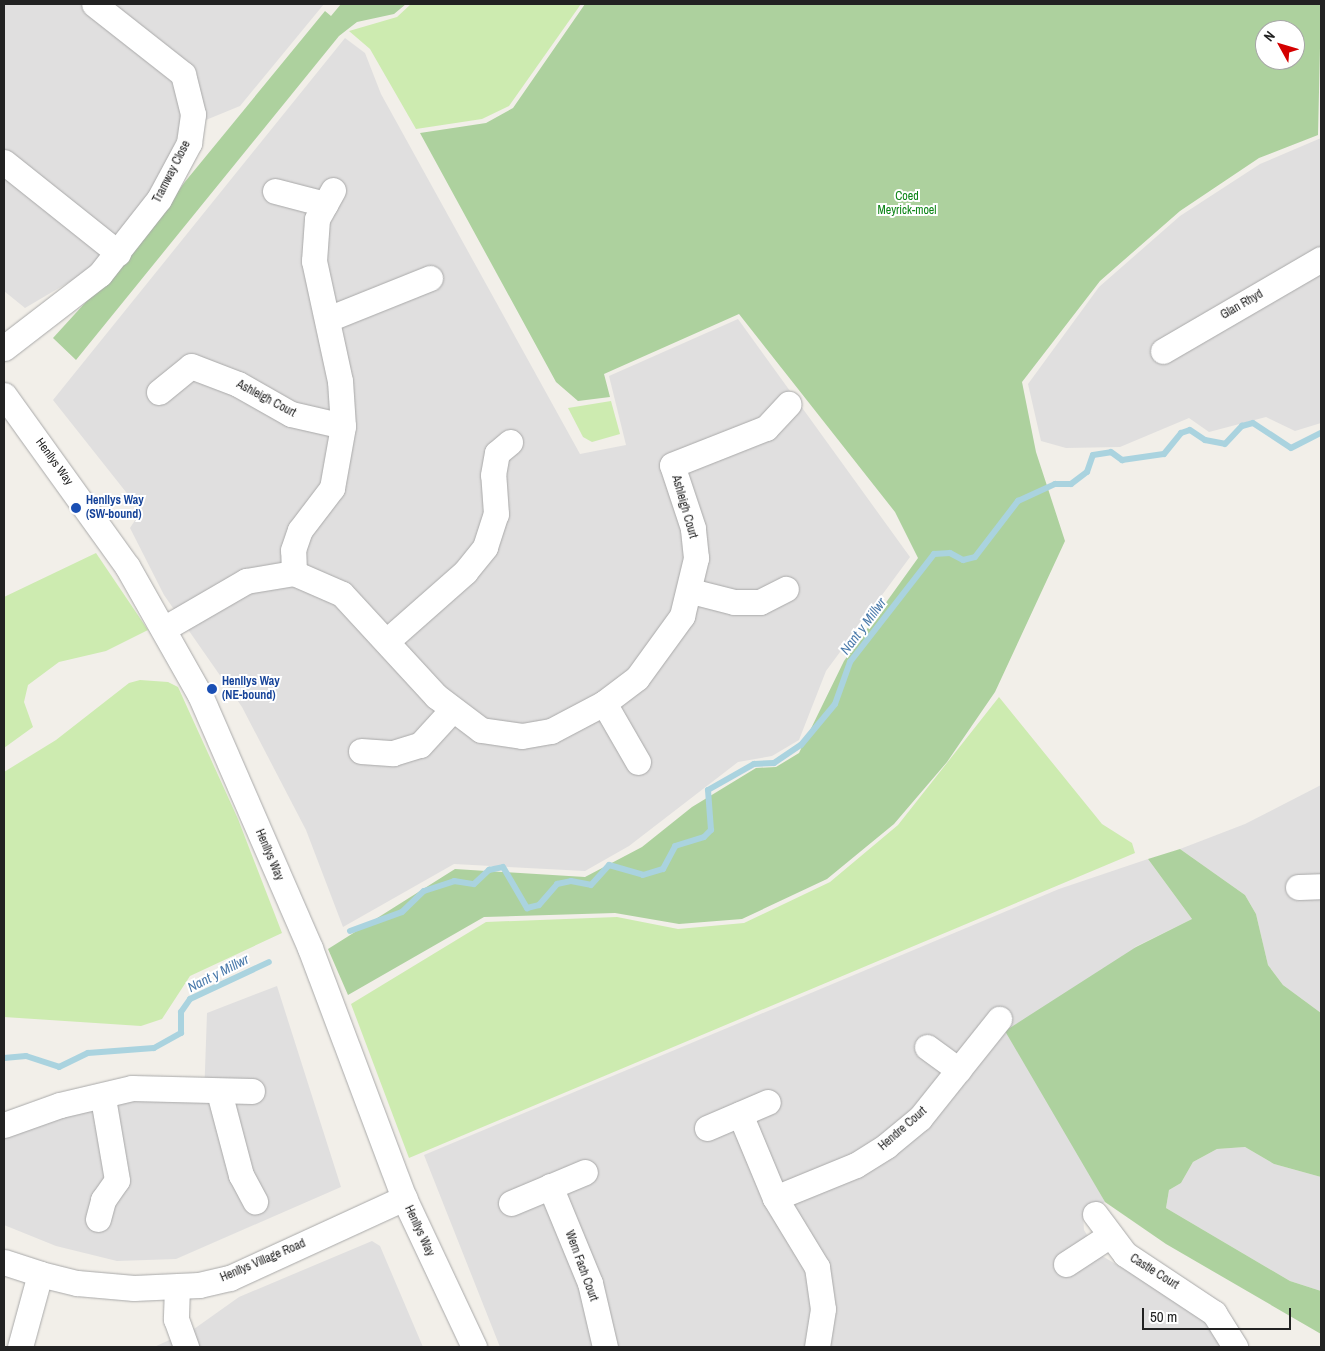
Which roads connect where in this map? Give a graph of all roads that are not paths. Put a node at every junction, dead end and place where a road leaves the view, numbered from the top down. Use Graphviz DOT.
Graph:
graph roads {
  1 [pos="94,4"];
  2 [pos="4,162"];
  3 [pos="275,191"];
  4 [pos="118,253"];
  5 [pos="1321,260"];
  6 [pos="430,278"];
  7 [pos="328,319"];
  8 [pos="4,348"];
  9 [pos="1163,351"];
  10 [pos="159,392"];
  11 [pos="4,396"];
  12 [pos="788,404"];
  13 [pos="344,426"];
  14 [pos="510,442"];
  15 [pos="294,573"];
  16 [pos="786,588"];
  17 [pos="691,591"];
  18 [pos="165,628"];
  19 [pos="388,640"];
  20 [pos="604,703"];
  21 [pos="451,712"];
  22 [pos="361,751"];
  23 [pos="638,762"];
  24 [pos="999,1019"];
  25 [pos="927,1047"];
  26 [pos="959,1070"];
  27 [pos="252,1091"];
  28 [pos="219,1092"];
  29 [pos="103,1098"];
  30 [pos="768,1102"];
  31 [pos="740,1114"];
  32 [pos="4,1125"];
  33 [pos="707,1128"];
  34 [pos="585,1172"];
  35 [pos="550,1186"];
  36 [pos="404,1198"];
  37 [pos="775,1198"];
  38 [pos="255,1201"];
  39 [pos="511,1203"];
  40 [pos="1096,1214"];
  41 [pos="98,1220"];
  42 [pos="1109,1236"];
  43 [pos="4,1262"];
  44 [pos="1066,1264"];
  45 [pos="40,1274"];
  46 [pos="177,1287"];
  47 [pos="20,1347"];
  48 [pos="186,1347"];
  49 [pos="474,1347"];
  50 [pos="605,1347"];
  51 [pos="817,1347"];
  52 [pos="1235,1347"];
  1 -- 4 [label="street, Tramway Close"];
  2 -- 4 [label="street"];
  3 -- 7 [label="street"];
  4 -- 8 [label="street, Tramway Close"];
  5 -- 9 [label="street, Glan Rhyd"];
  6 -- 7 [label="street"];
  7 -- 13 [label="street"];
  10 -- 13 [label="street, Ashleigh Court"];
  11 -- 18 [label="street, Henllys Way"];
  12 -- 17 [label="street, Ashleigh Court"];
  13 -- 15 [label="street"];
  14 -- 19 [label="street"];
  15 -- 18 [label="street"];
  15 -- 19 [label="street, Ashleigh Court"];
  16 -- 17 [label="street"];
  17 -- 20 [label="street, Ashleigh Court"];
  18 -- 36 [label="street, Henllys Way"];
  19 -- 21 [label="street, Ashleigh Court"];
  20 -- 21 [label="street, Ashleigh Court"];
  20 -- 23 [label="street"];
  21 -- 22 [label="street"];
  24 -- 26 [label="street, Hendre Court"];
  25 -- 26 [label="street"];
  26 -- 37 [label="street, Hendre Court"];
  27 -- 28 [label="street"];
  28 -- 29 [label="street"];
  28 -- 38 [label="street"];
  29 -- 32 [label="street"];
  29 -- 41 [label="street"];
  30 -- 31 [label="street"];
  31 -- 33 [label="street"];
  31 -- 37 [label="street"];
  34 -- 35 [label="street"];
  35 -- 39 [label="street"];
  35 -- 50 [label="street, Wern Fach Court"];
  36 -- 46 [label="street, Henllys Village Road"];
  36 -- 49 [label="street, Henllys Way"];
  37 -- 51 [label="street"];
  40 -- 42 [label="street, Castle Court"];
  42 -- 44 [label="street"];
  42 -- 52 [label="street, Castle Court"];
  43 -- 45 [label="street, Henllys Village Road"];
  45 -- 46 [label="street, Henllys Village Road"];
  45 -- 47 [label="street"];
  46 -- 48 [label="street"];
}
